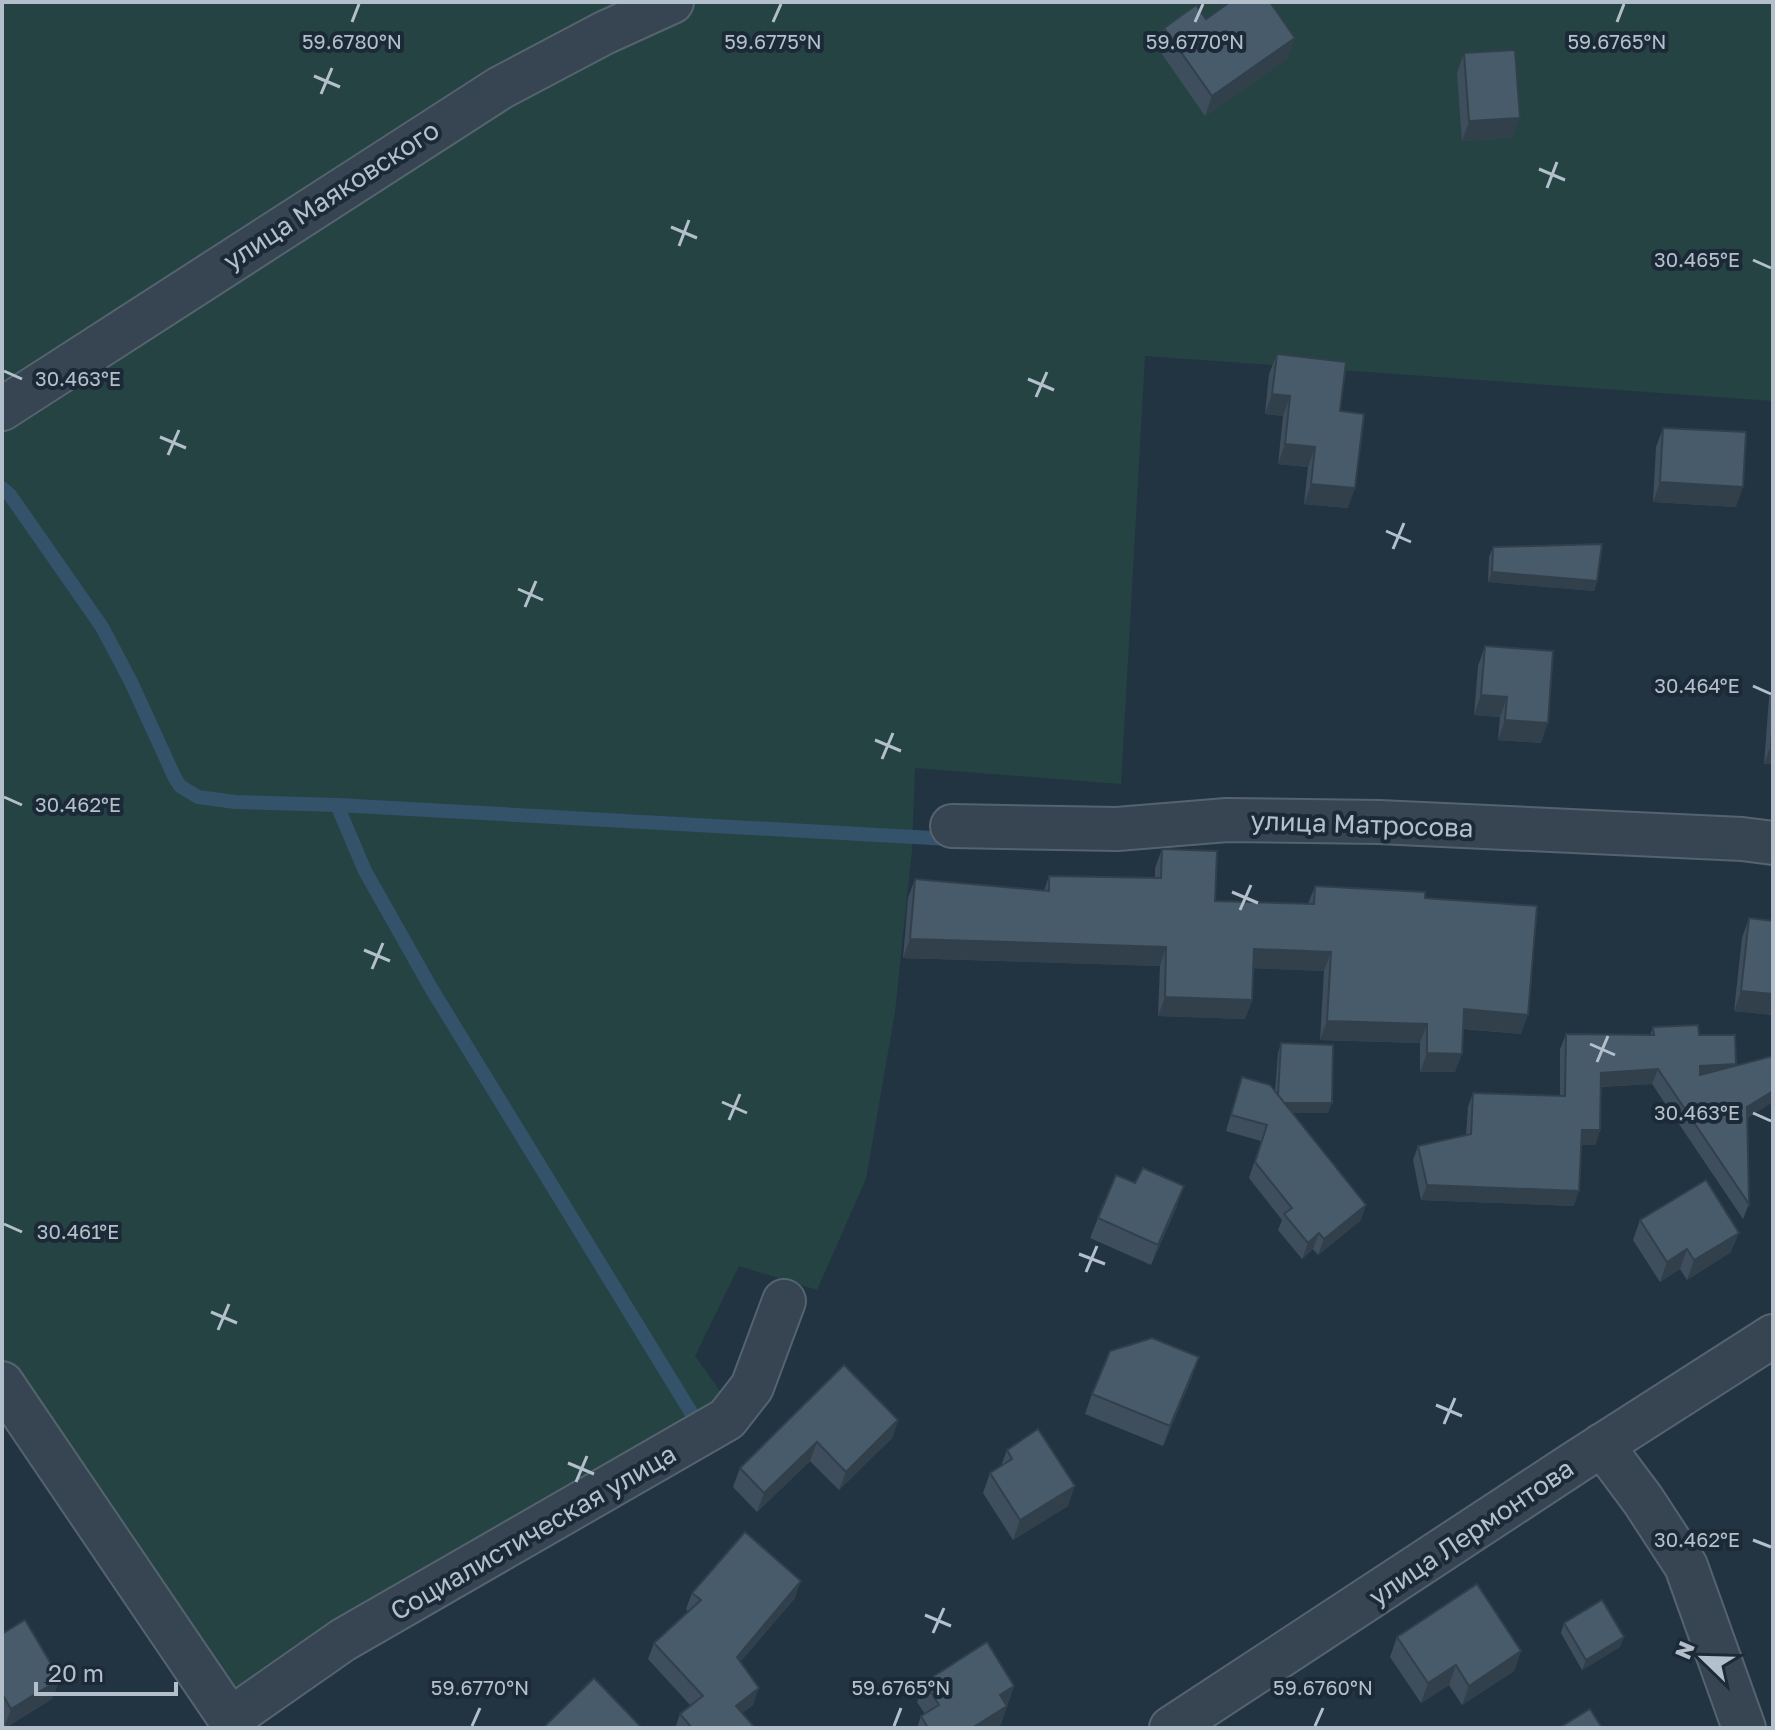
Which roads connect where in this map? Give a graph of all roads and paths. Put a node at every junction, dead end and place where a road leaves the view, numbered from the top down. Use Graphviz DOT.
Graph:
graph roads {
  1 [pos="672,2"];
  2 [pos="2,409"];
  3 [pos="952,826"];
  4 [pos="1773,843"];
  5 [pos="784,1301"];
  6 [pos="1773,1336"];
  7 [pos="2,1383"];
  8 [pos="1602,1445"];
  9 [pos="233,1724"];
  10 [pos="1171,1728"];
  11 [pos="1744,1728"];
  1 -- 2 [label="street, улица Маяковского"];
  3 -- 4 [label="street, улица Матросова"];
  5 -- 9 [label="street, Социалистическая улица"];
  6 -- 8 [label="street, улица Лермонтова"];
  7 -- 9 [label="street"];
  8 -- 10 [label="street, улица Лермонтова"];
  8 -- 11 [label="street"];
}
